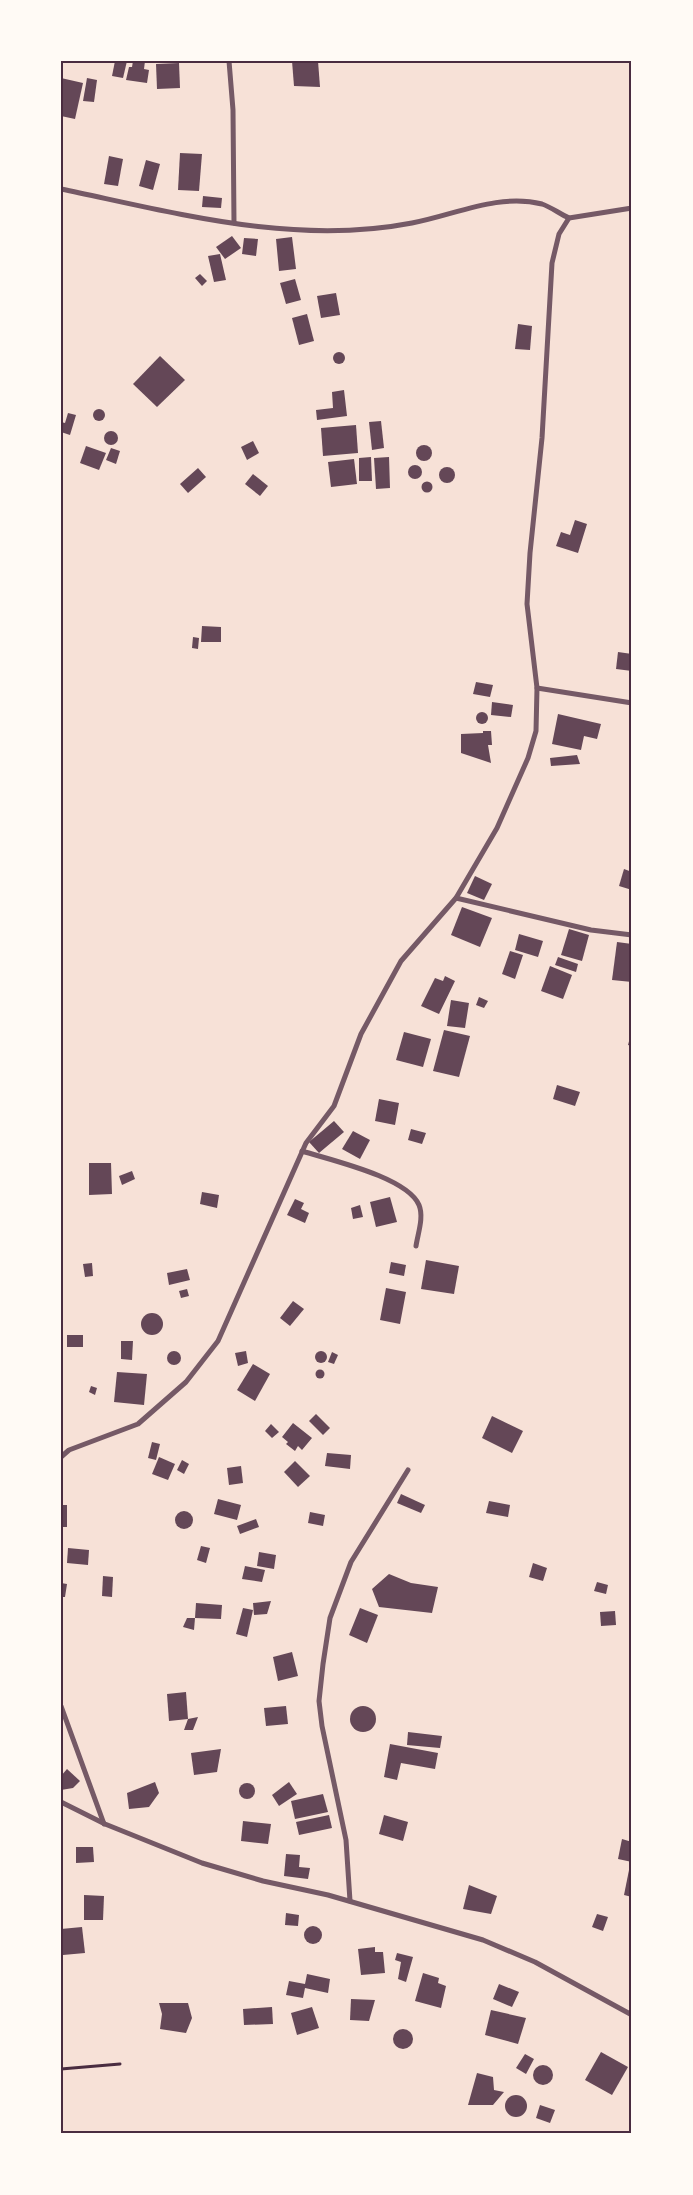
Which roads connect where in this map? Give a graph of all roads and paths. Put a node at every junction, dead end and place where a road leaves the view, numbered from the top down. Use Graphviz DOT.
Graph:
graph roads {
  1 [pos="229,61"];
  2 [pos="61,189"];
  3 [pos="632,208"];
  4 [pos="568,218"];
  5 [pos="234,223"];
  6 [pos="537,688"];
  7 [pos="632,703"];
  8 [pos="456,898"];
  9 [pos="632,935"];
  10 [pos="302,1151"];
  11 [pos="416,1246"];
  12 [pos="61,1457"];
  13 [pos="408,1470"];
  14 [pos="61,1706"];
  15 [pos="61,1802"];
  16 [pos="104,1824"];
  17 [pos="350,1901"];
  18 [pos="632,2014"];
  19 [pos="120,2064"];
  20 [pos="61,2069"];
  1 -- 5 [label="street"];
  2 -- 5 [label="street"];
  3 -- 4 [label="street"];
  4 -- 5 [label="street"];
  4 -- 6 [label="street"];
  6 -- 7 [label="street"];
  6 -- 8 [label="street"];
  8 -- 9 [label="street"];
  8 -- 10 [label="street"];
  10 -- 11 [label="street"];
  10 -- 12 [label="street"];
  13 -- 17 [label="street"];
  14 -- 16 [label="street"];
  15 -- 16 [label="street"];
  16 -- 17 [label="street"];
  17 -- 18 [label="street"];
  19 -- 20 [label="path"];
}
